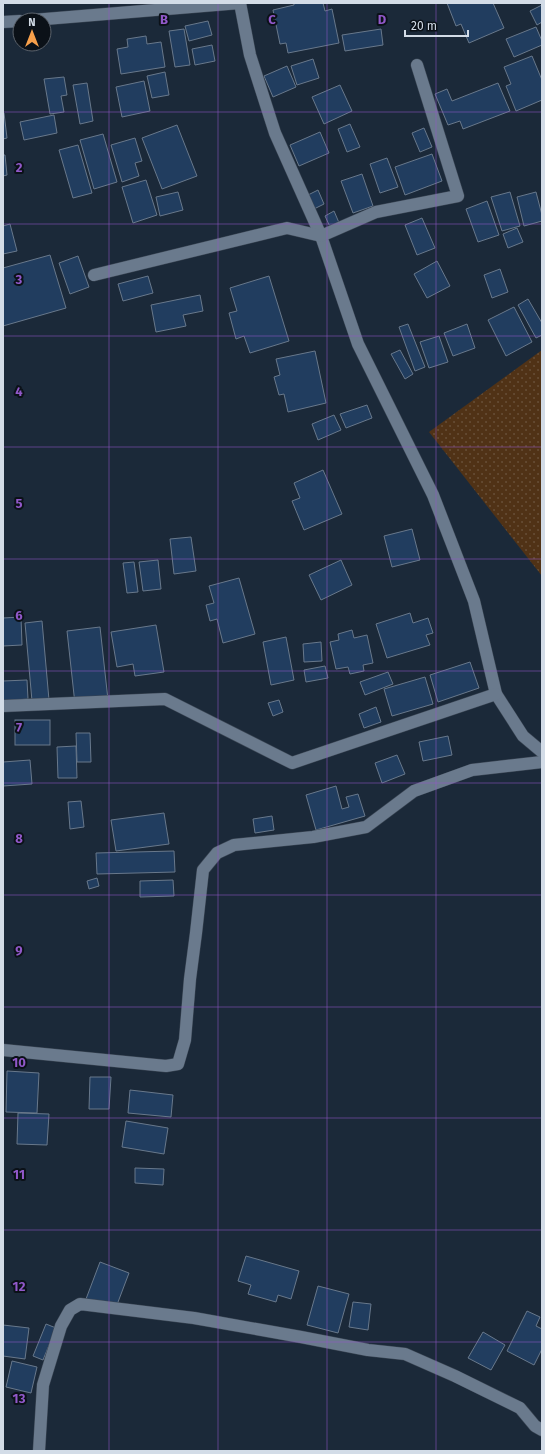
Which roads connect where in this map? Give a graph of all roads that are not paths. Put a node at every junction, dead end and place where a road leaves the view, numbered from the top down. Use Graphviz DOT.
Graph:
graph roads {
  1 [pos="240,3"];
  2 [pos="52,18"];
  3 [pos="416,65"];
  4 [pos="321,236"];
  5 [pos="94,275"];
  6 [pos="496,694"];
  7 [pos="3,706"];
  8 [pos="542,752"];
  9 [pos="542,762"];
  10 [pos="3,1050"];
  11 [pos="542,1430"];
  12 [pos="39,1451"];
  1 -- 2 [label="street"];
  1 -- 4 [label="street"];
  3 -- 4 [label="street"];
  4 -- 5 [label="street"];
  4 -- 6 [label="street"];
  6 -- 7 [label="street"];
  6 -- 8 [label="street"];
  9 -- 10 [label="street"];
  11 -- 12 [label="street"];
}
